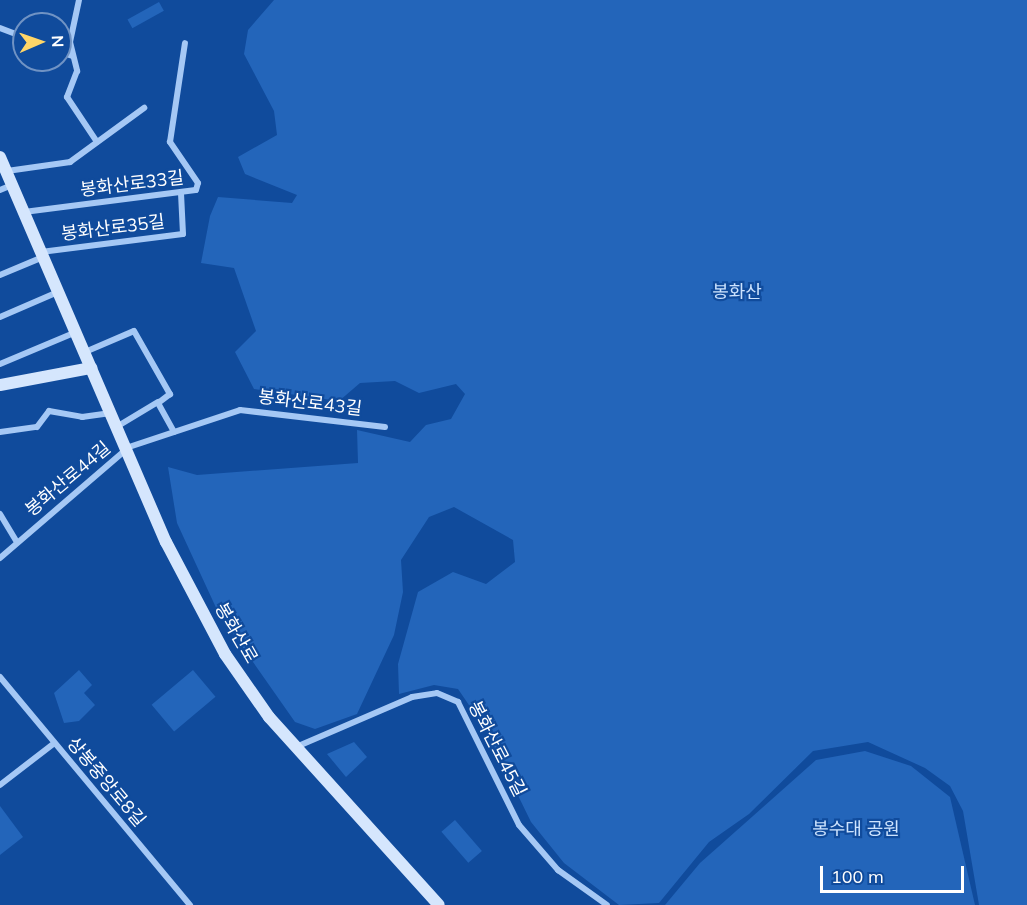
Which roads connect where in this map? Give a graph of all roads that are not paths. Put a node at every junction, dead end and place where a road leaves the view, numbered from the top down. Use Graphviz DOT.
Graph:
graph roads {
  1 [pos="79,0"];
  2 [pos="185,43"];
  3 [pos="72,56"];
  4 [pos="144,108"];
  5 [pos="97,142"];
  6 [pos="0,157"];
  7 [pos="6,171"];
  8 [pos="12,185"];
  9 [pos="0,190"];
  10 [pos="181,192"];
  11 [pos="24,212"];
  12 [pos="42,254"];
  13 [pos="0,275"];
  14 [pos="58,291"];
  15 [pos="0,316"];
  16 [pos="76,332"];
  17 [pos="85,352"];
  18 [pos="0,364"];
  19 [pos="91,368"];
  20 [pos="0,385"];
  21 [pos="158,402"];
  22 [pos="112,413"];
  23 [pos="118,426"];
  24 [pos="385,427"];
  25 [pos="0,432"];
  26 [pos="174,432"];
  27 [pos="129,447"];
  28 [pos="0,514"];
  29 [pos="17,542"];
  30 [pos="0,558"];
  31 [pos="0,677"];
  32 [pos="53,744"];
  33 [pos="295,747"];
  34 [pos="0,785"];
  35 [pos="190,905"];
  36 [pos="439,905"];
  37 [pos="607,905"];
  1 -- 3 [label="street"];
  2 -- 10 [label="street, 봉화산로33길"];
  3 -- 5 [label="street"];
  4 -- 5 [label="street"];
  5 -- 7 [label="street"];
  6 -- 7 [label="main road, 봉화산로"];
  7 -- 8 [label="main road, 봉화산로"];
  8 -- 9 [label="street"];
  8 -- 11 [label="main road, 봉화산로"];
  10 -- 11 [label="street, 봉화산로33길"];
  10 -- 12 [label="street, 봉화산로35길"];
  11 -- 12 [label="main road, 봉화산로"];
  12 -- 13 [label="street"];
  12 -- 14 [label="main road, 봉화산로"];
  14 -- 15 [label="street"];
  14 -- 16 [label="main road, 봉화산로"];
  16 -- 17 [label="main road, 봉화산로"];
  16 -- 18 [label="street"];
  17 -- 19 [label="main road, 봉화산로"];
  17 -- 21 [label="street"];
  19 -- 20 [label="main road"];
  19 -- 22 [label="main road, 봉화산로"];
  21 -- 23 [label="street"];
  21 -- 26 [label="street"];
  22 -- 23 [label="main road, 봉화산로"];
  22 -- 25 [label="street"];
  23 -- 27 [label="main road, 봉화산로"];
  24 -- 26 [label="street, 봉화산로43길"];
  26 -- 27 [label="street, 봉화산로43길"];
  27 -- 29 [label="street, 봉화산로44길"];
  27 -- 33 [label="main road, 봉화산로"];
  28 -- 29 [label="street"];
  29 -- 30 [label="street, 봉화산로44길"];
  31 -- 32 [label="street, 상봉중앙로8길"];
  32 -- 34 [label="street"];
  32 -- 35 [label="street, 상봉중앙로8길"];
  33 -- 36 [label="main road, 봉화산로"];
  33 -- 37 [label="street, 봉화산로45길"];
}
